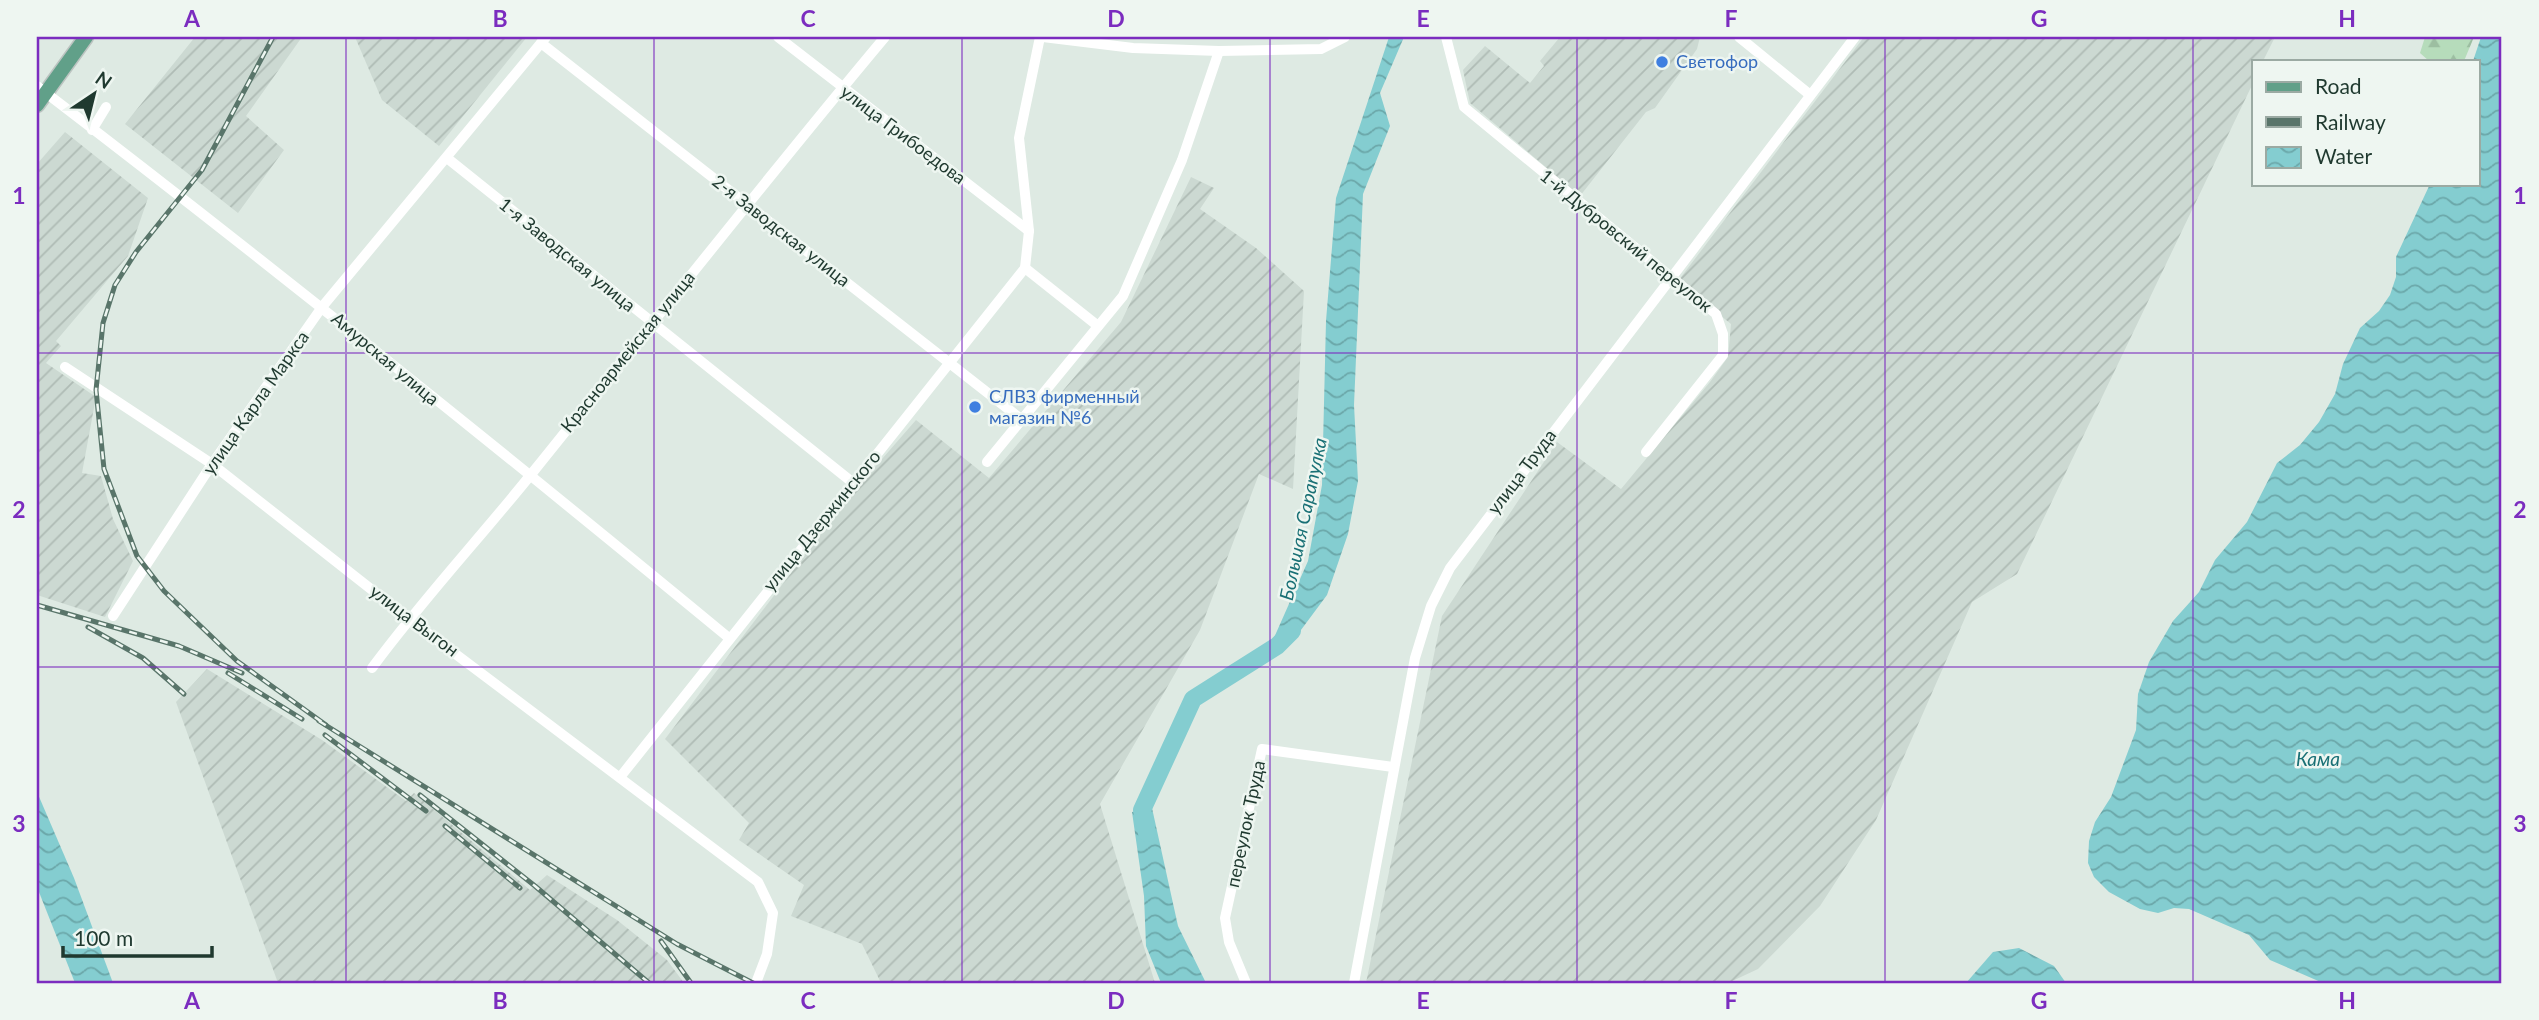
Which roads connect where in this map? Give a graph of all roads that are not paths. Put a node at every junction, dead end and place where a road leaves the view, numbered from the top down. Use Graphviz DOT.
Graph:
graph roads {
  1 [pos="86,37"];
  2 [pos="778,37"];
  3 [pos="885,37"];
  4 [pos="1042,37"];
  5 [pos="1199,37"];
  6 [pos="1345,37"];
  7 [pos="1446,37"];
  8 [pos="1739,37"];
  9 [pos="1855,37"];
  10 [pos="543,40"];
  11 [pos="1195,49"];
  12 [pos="1219,51"];
  13 [pos="842,89"];
  14 [pos="1809,94"];
  15 [pos="40,95"];
  16 [pos="106,107"];
  17 [pos="92,130"];
  18 [pos="447,158"];
  19 [pos="746,204"];
  20 [pos="1029,231"];
  21 [pos="1025,268"];
  22 [pos="1670,279"];
  23 [pos="323,307"];
  24 [pos="651,323"];
  25 [pos="1098,326"];
  26 [pos="951,365"];
  27 [pos="65,366"];
  28 [pos="1021,419"];
  29 [pos="1646,452"];
  30 [pos="987,463"];
  31 [pos="212,464"];
  32 [pos="531,475"];
  33 [pos="852,482"];
  34 [pos="113,617"];
  35 [pos="409,619"];
  36 [pos="729,638"];
  37 [pos="372,668"];
  38 [pos="1393,767"];
  39 [pos="621,776"];
  40 [pos="756,983"];
  41 [pos="1247,983"];
  42 [pos="1354,983"];
  1 -- 15 [label="main road"];
  2 -- 13 [label="street, улица Грибоедова"];
  3 -- 13 [label="street, Красноармейская улица"];
  4 -- 11 [label="street"];
  4 -- 20 [label="street"];
  5 -- 11 [label="street"];
  6 -- 12 [label="street"];
  7 -- 22 [label="street, 1-й Дубровский переулок"];
  8 -- 14 [label="street"];
  9 -- 14 [label="street, улица Труда"];
  10 -- 18 [label="street, улица Карла Маркса"];
  10 -- 19 [label="street, 2-я Заводская улица"];
  11 -- 12 [label="street"];
  12 -- 25 [label="street"];
  13 -- 19 [label="street, Красноармейская улица"];
  13 -- 20 [label="street, улица Грибоедова"];
  14 -- 22 [label="street, улица Труда"];
  15 -- 17 [label="street, Амурская улица"];
  16 -- 17 [label="street"];
  17 -- 23 [label="street, Амурская улица"];
  18 -- 23 [label="street, улица Карла Маркса"];
  18 -- 24 [label="street, 1-я Заводская улица"];
  19 -- 24 [label="street, Красноармейская улица"];
  19 -- 26 [label="street, 2-я Заводская улица"];
  20 -- 21 [label="street"];
  21 -- 25 [label="street"];
  21 -- 26 [label="street, улица Дзержинского"];
  22 -- 29 [label="street, 1-й Дубровский переулок"];
  22 -- 38 [label="street, улица Труда"];
  23 -- 31 [label="street, улица Карла Маркса"];
  23 -- 32 [label="street, Амурская улица"];
  24 -- 32 [label="street, Красноармейская улица"];
  24 -- 33 [label="street, 1-я Заводская улица"];
  25 -- 28 [label="street"];
  26 -- 28 [label="street, 2-я Заводская улица"];
  26 -- 33 [label="street, улица Дзержинского"];
  27 -- 31 [label="street, улица Выгон"];
  28 -- 30 [label="street"];
  31 -- 34 [label="street, улица Карла Маркса"];
  31 -- 35 [label="street, улица Выгон"];
  32 -- 35 [label="street, Красноармейская улица"];
  32 -- 36 [label="street, Амурская улица"];
  33 -- 36 [label="street, улица Дзержинского"];
  35 -- 37 [label="street, Красноармейская улица"];
  35 -- 39 [label="street, улица Выгон"];
  36 -- 39 [label="street, улица Дзержинского"];
  38 -- 41 [label="street, переулок Труда"];
  38 -- 42 [label="street, улица Труда"];
  39 -- 40 [label="street, улица Выгон"];
}
